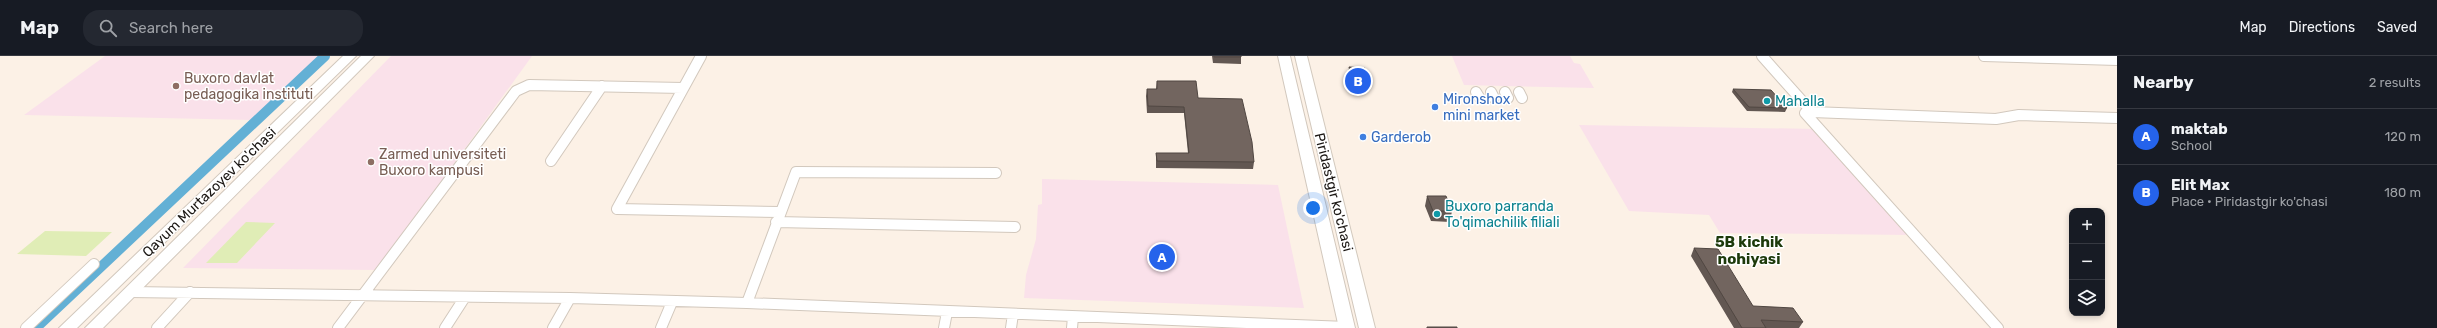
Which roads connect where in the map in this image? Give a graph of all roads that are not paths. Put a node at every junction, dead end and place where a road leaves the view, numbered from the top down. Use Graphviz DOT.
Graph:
graph roads {
  1 [pos="350,56"];
  2 [pos="368,56"];
  3 [pos="701,56"];
  4 [pos="1284,56"];
  5 [pos="1301,56"];
  6 [pos="1762,56"];
  7 [pos="1984,56"];
  8 [pos="2117,60"];
  9 [pos="602,86"];
  10 [pos="683,88"];
  11 [pos="1812,112"];
  12 [pos="2117,118"];
  13 [pos="552,161"];
  14 [pos="996,173"];
  15 [pos="778,217"];
  16 [pos="1015,227"];
  17 [pos="94,264"];
  18 [pos="119,279"];
  19 [pos="142,279"];
  20 [pos="130,292"];
  21 [pos="190,292"];
  22 [pos="363,295"];
  23 [pos="465,297"];
  24 [pos="570,298"];
  25 [pos="672,302"];
  26 [pos="746,303"];
  27 [pos="947,312"];
  28 [pos="1013,314"];
  29 [pos="1073,322"];
  30 [pos="1165,324"];
  31 [pos="26,328"];
  32 [pos="67,328"];
  33 [pos="93,328"];
  34 [pos="157,328"];
  35 [pos="338,328"];
  36 [pos="445,328"];
  37 [pos="553,328"];
  38 [pos="661,328"];
  39 [pos="944,328"];
  40 [pos="1011,328"];
  41 [pos="1347,328"];
  42 [pos="1367,328"];
  43 [pos="1998,328"];
  1 -- 18 [label="street, Qayum Murtazoyev ko'chasi"];
  2 -- 19 [label="street, Qayum Murtazoyev ko'chasi"];
  3 -- 10 [label="street"];
  4 -- 41 [label="street, Piridastgir ko'chasi"];
  5 -- 42 [label="street, Piridastgir ko'chasi"];
  6 -- 11 [label="street"];
  7 -- 8 [label="street"];
  9 -- 10 [label="street"];
  9 -- 13 [label="street"];
  9 -- 22 [label="street"];
  10 -- 15 [label="street"];
  11 -- 12 [label="street"];
  11 -- 43 [label="street"];
  14 -- 15 [label="street"];
  15 -- 16 [label="street"];
  15 -- 26 [label="street"];
  17 -- 31 [label="street"];
  18 -- 19 [label="street"];
  18 -- 32 [label="street, Qayum Murtazoyev ko'chasi"];
  19 -- 20 [label="street, Qayum Murtazoyev ko'chasi"];
  20 -- 21 [label="street"];
  20 -- 33 [label="street, Qayum Murtazoyev ko'chasi"];
  21 -- 22 [label="street"];
  21 -- 34 [label="street"];
  22 -- 23 [label="street"];
  22 -- 35 [label="street"];
  23 -- 24 [label="street"];
  23 -- 36 [label="street"];
  24 -- 25 [label="street"];
  24 -- 37 [label="street"];
  25 -- 26 [label="street"];
  25 -- 38 [label="street"];
  26 -- 27 [label="street"];
  27 -- 28 [label="street"];
  27 -- 39 [label="street"];
  28 -- 29 [label="street"];
  28 -- 40 [label="street"];
  29 -- 30 [label="street"];
  30 -- 41 [label="street"];
}
